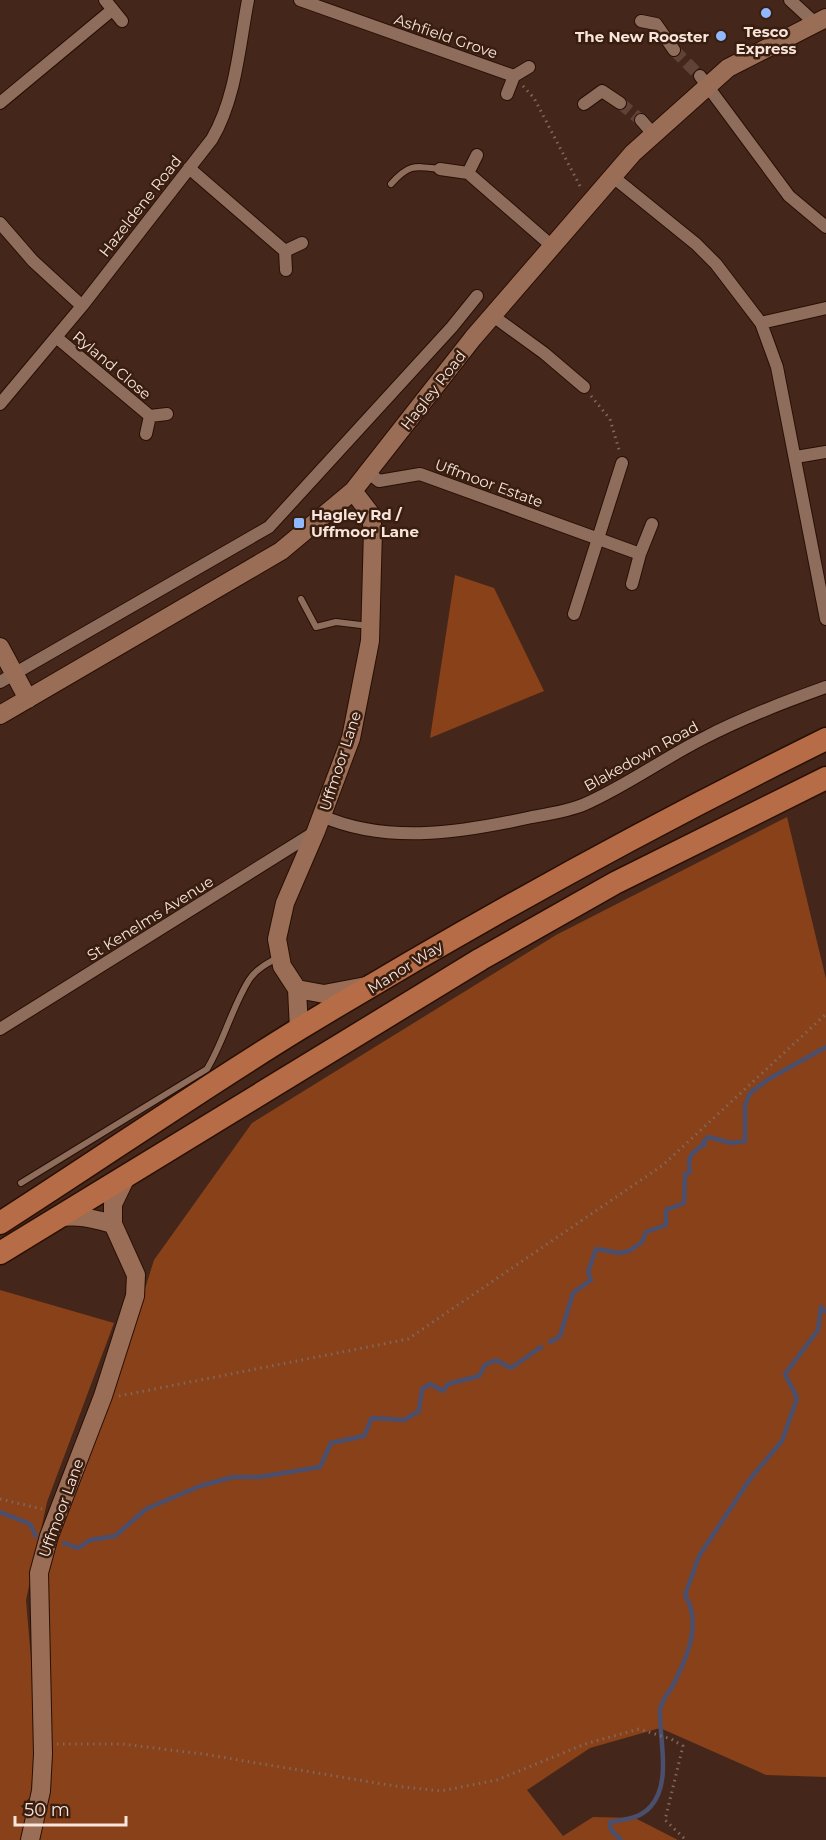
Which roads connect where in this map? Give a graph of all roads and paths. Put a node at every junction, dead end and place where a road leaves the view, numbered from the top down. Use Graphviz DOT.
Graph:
graph roads {
  1 [pos="248,0"];
  2 [pos="300,0"];
  3 [pos="790,0"];
  4 [pos="109,5"];
  5 [pos="122,21"];
  6 [pos="641,21"];
  7 [pos="820,21"];
  8 [pos="674,50"];
  9 [pos="529,67"];
  10 [pos="514,76"];
  11 [pos="705,80"];
  12 [pos="507,94"];
  13 [pos="0,103"];
  14 [pos="621,103"];
  15 [pos="584,104"];
  16 [pos="641,120"];
  17 [pos="654,135"];
  18 [pos="477,155"];
  19 [pos="189,168"];
  20 [pos="440,169"];
  21 [pos="468,173"];
  22 [pos="612,176"];
  23 [pos="391,184"];
  24 [pos="588,202"];
  25 [pos="0,223"];
  26 [pos="826,227"];
  27 [pos="302,243"];
  28 [pos="552,246"];
  29 [pos="285,251"];
  30 [pos="286,270"];
  31 [pos="477,296"];
  32 [pos="82,306"];
  33 [pos="826,308"];
  34 [pos="493,316"];
  35 [pos="761,323"];
  36 [pos="452,327"];
  37 [pos="56,337"];
  38 [pos="473,338"];
  39 [pos="584,387"];
  40 [pos="0,404"];
  41 [pos="167,414"];
  42 [pos="150,416"];
  43 [pos="146,434"];
  44 [pos="826,452"];
  45 [pos="796,457"];
  46 [pos="622,464"];
  47 [pos="369,473"];
  48 [pos="352,491"];
  49 [pos="652,524"];
  50 [pos="598,540"];
  51 [pos="640,554"];
  52 [pos="632,584"];
  53 [pos="301,599"];
  54 [pos="574,614"];
  55 [pos="826,620"];
  56 [pos="370,627"];
  57 [pos="0,647"];
  58 [pos="8,678"];
  59 [pos="826,687"];
  60 [pos="28,699"];
  61 [pos="0,715"];
  62 [pos="826,739"];
  63 [pos="826,778"];
  64 [pos="319,824"];
  65 [pos="279,957"];
  66 [pos="380,983"];
  67 [pos="297,989"];
  68 [pos="826,1014"];
  69 [pos="0,1029"];
  70 [pos="299,1029"];
  71 [pos="128,1173"];
  72 [pos="21,1183"];
  73 [pos="53,1220"];
  74 [pos="0,1223"];
  75 [pos="112,1224"];
  76 [pos="0,1253"];
  77 [pos="103,1396"];
  78 [pos="0,1499"];
  79 [pos="58,1513"];
  80 [pos="42,1744"];
  81 [pos="30,1840"];
  82 [pos="686,1840"];
  1 -- 19 [label="street, Hazeldene Road"];
  2 -- 10 [label="street, Ashfield Grove"];
  3 -- 7 [label="street"];
  4 -- 5 [label="street"];
  4 -- 13 [label="street"];
  6 -- 8 [label="street"];
  7 -- 11 [label="street, Hagley Road"];
  9 -- 10 [label="street"];
  10 -- 12 [label="street"];
  10 -- 24 [label="path"];
  11 -- 17 [label="street, Hagley Road"];
  11 -- 26 [label="street"];
  14 -- 15 [label="street"];
  16 -- 17 [label="street"];
  17 -- 22 [label="street, Hagley Road"];
  18 -- 21 [label="street"];
  19 -- 29 [label="street"];
  19 -- 32 [label="street, Hazeldene Road"];
  20 -- 21 [label="street"];
  20 -- 23 [label="lane"];
  21 -- 28 [label="street"];
  22 -- 24 [label="street, Hagley Road"];
  22 -- 35 [label="street"];
  24 -- 28 [label="street, Hagley Road"];
  25 -- 32 [label="street"];
  27 -- 29 [label="street"];
  28 -- 34 [label="street, Hagley Road"];
  29 -- 30 [label="street"];
  31 -- 36 [label="street, Hagley Road"];
  32 -- 37 [label="street, Hazeldene Road"];
  33 -- 35 [label="street"];
  34 -- 38 [label="street, Hagley Road"];
  34 -- 39 [label="street"];
  35 -- 45 [label="street"];
  36 -- 38 [label="street"];
  36 -- 58 [label="street, Hagley Road"];
  37 -- 40 [label="street, Hazeldene Road"];
  37 -- 42 [label="street, Ryland Close"];
  38 -- 47 [label="street, Hagley Road"];
  39 -- 46 [label="path"];
  41 -- 42 [label="street, Ryland Close"];
  42 -- 43 [label="street, Ryland Close"];
  44 -- 45 [label="street"];
  45 -- 55 [label="street"];
  46 -- 50 [label="street"];
  47 -- 48 [label="street, Hagley Road"];
  47 -- 50 [label="street, Uffmoor Estate"];
  48 -- 56 [label="street, Uffmoor Lane"];
  48 -- 60 [label="street, Hagley Road"];
  49 -- 51 [label="street"];
  50 -- 51 [label="street, Uffmoor Estate"];
  50 -- 54 [label="street"];
  51 -- 52 [label="street"];
  53 -- 56 [label="lane"];
  56 -- 64 [label="street, Uffmoor Lane"];
  57 -- 58 [label="street"];
  58 -- 60 [label="street"];
  59 -- 64 [label="street, Blakedown Road"];
  60 -- 61 [label="street, Hagley Road"];
  62 -- 66 [label="highway, Manor Way"];
  63 -- 71 [label="highway"];
  64 -- 65 [label="street, Uffmoor Lane"];
  64 -- 69 [label="street, St Kenelms Avenue"];
  65 -- 67 [label="street"];
  65 -- 72 [label="lane"];
  66 -- 67 [label="street"];
  66 -- 70 [label="highway, Manor Way"];
  67 -- 70 [label="street"];
  68 -- 77 [label="path"];
  70 -- 74 [label="highway, Manor Way"];
  71 -- 73 [label="highway"];
  71 -- 75 [label="street"];
  73 -- 75 [label="street"];
  73 -- 76 [label="highway"];
  75 -- 77 [label="street, Uffmoor Lane"];
  77 -- 79 [label="street, Uffmoor Lane"];
  78 -- 79 [label="path"];
  79 -- 80 [label="street, Uffmoor Lane"];
  80 -- 81 [label="street, Uffmoor Lane"];
  80 -- 82 [label="path"];
}
